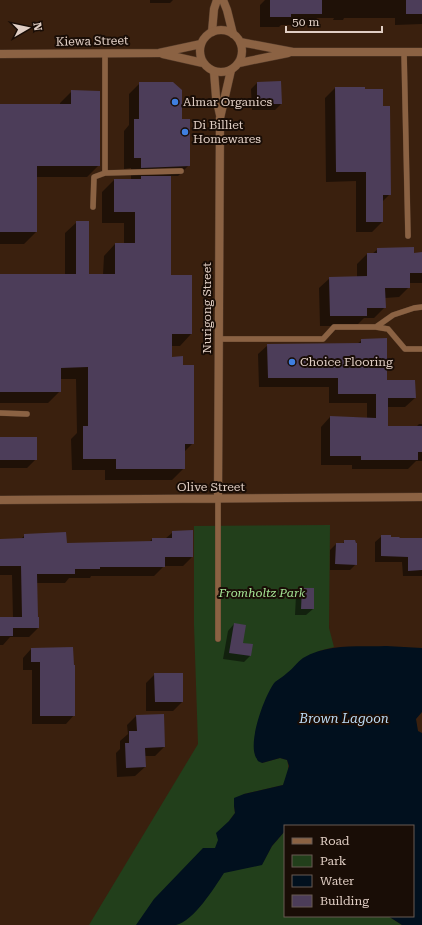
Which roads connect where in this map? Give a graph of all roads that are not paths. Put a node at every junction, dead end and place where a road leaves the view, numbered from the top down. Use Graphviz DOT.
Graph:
graph roads {
  1 [pos="217,0"];
  2 [pos="223,0"];
  3 [pos="212,32"];
  4 [pos="233,34"];
  5 [pos="240,42"];
  6 [pos="201,44"];
  7 [pos="293,52"];
  8 [pos="404,52"];
  9 [pos="422,52"];
  10 [pos="105,53"];
  11 [pos="159,53"];
  12 [pos="0,54"];
  13 [pos="239,62"];
  14 [pos="203,63"];
  15 [pos="231,70"];
  16 [pos="214,72"];
  17 [pos="220,118"];
  18 [pos="181,171"];
  19 [pos="105,173"];
  20 [pos="93,207"];
  21 [pos="408,236"];
  22 [pos="422,307"];
  23 [pos="376,327"];
  24 [pos="218,339"];
  25 [pos="422,349"];
  26 [pos="0,414"];
  27 [pos="27,414"];
  28 [pos="422,497"];
  29 [pos="218,499"];
  30 [pos="0,500"];
  31 [pos="218,639"];
  1 -- 3 [label="street"];
  2 -- 4 [label="street"];
  3 -- 4 [label="street"];
  3 -- 6 [label="street"];
  4 -- 5 [label="street"];
  5 -- 7 [label="street"];
  5 -- 13 [label="street"];
  6 -- 11 [label="street, Kiewa Street"];
  6 -- 14 [label="street"];
  7 -- 8 [label="street"];
  7 -- 13 [label="street"];
  8 -- 9 [label="street"];
  8 -- 21 [label="lane"];
  10 -- 11 [label="street, Kiewa Street"];
  10 -- 12 [label="street, Kiewa Street"];
  10 -- 19 [label="lane"];
  11 -- 14 [label="street, Kiewa Street"];
  13 -- 15 [label="street"];
  14 -- 16 [label="street"];
  15 -- 16 [label="street"];
  15 -- 17 [label="street, Nurigong Street"];
  16 -- 17 [label="street, Nurigong Street"];
  17 -- 24 [label="street, Nurigong Street"];
  18 -- 19 [label="lane"];
  19 -- 20 [label="lane"];
  22 -- 23 [label="lane"];
  23 -- 24 [label="lane"];
  23 -- 25 [label="lane"];
  24 -- 29 [label="street, Nurigong Street"];
  26 -- 27 [label="lane"];
  28 -- 29 [label="street, Olive Street"];
  29 -- 30 [label="street, Olive Street"];
  29 -- 31 [label="lane"];
}
